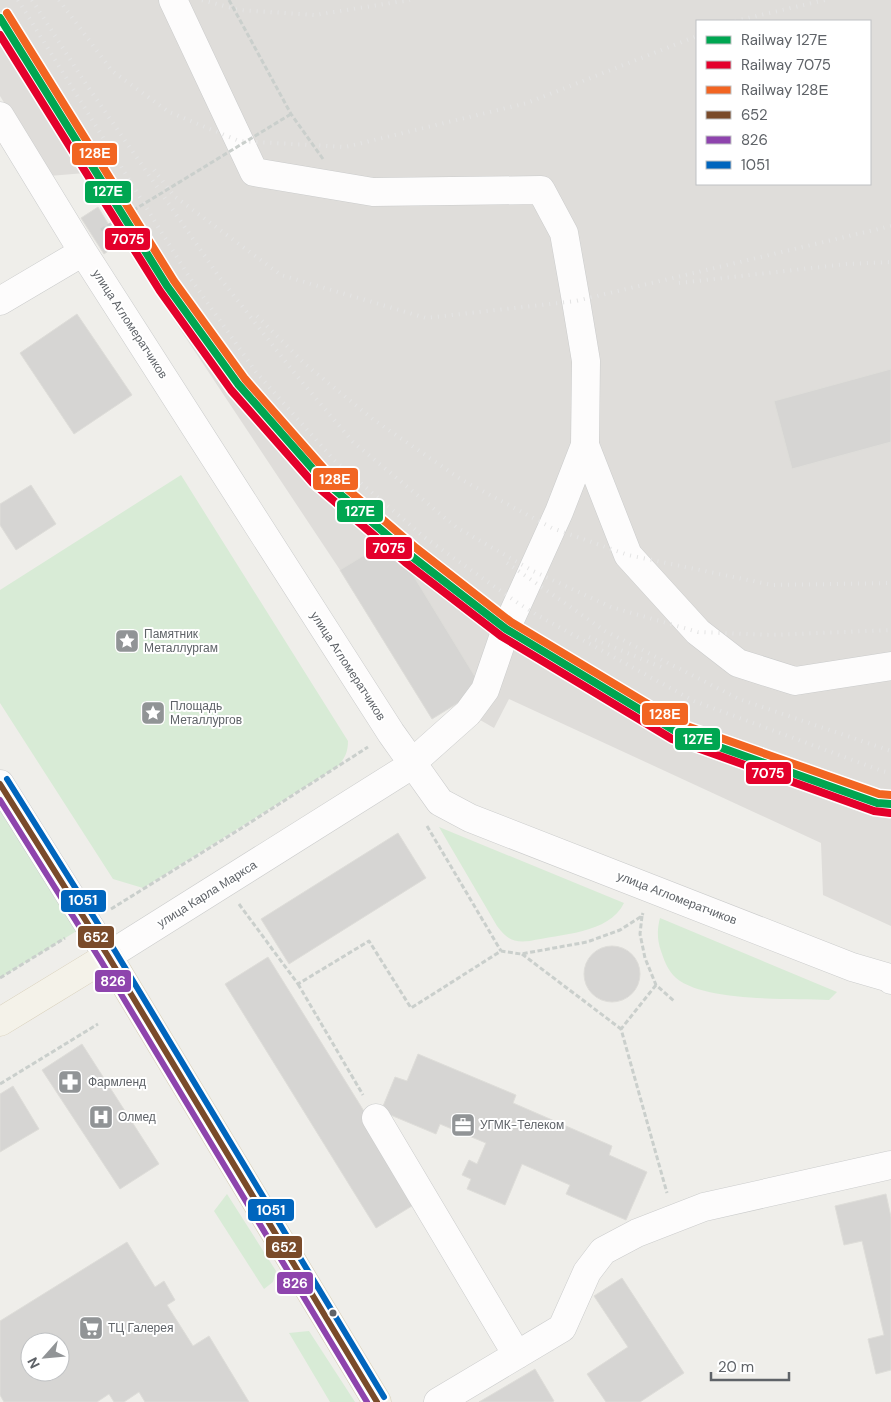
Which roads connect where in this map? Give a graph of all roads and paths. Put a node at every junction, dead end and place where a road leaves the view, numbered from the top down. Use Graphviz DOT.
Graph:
graph roads {
  1 [pos="174,0"];
  2 [pos="229,0"];
  3 [pos="291,114"];
  4 [pos="0,116"];
  5 [pos="323,159"];
  6 [pos="101,230"];
  7 [pos="83,252"];
  8 [pos="0,301"];
  9 [pos="585,445"];
  10 [pos="891,666"];
  11 [pos="391,733"];
  12 [pos="412,764"];
  13 [pos="0,784"];
  14 [pos="440,802"];
  15 [pos="223,884"];
  16 [pos="652,888"];
  17 [pos="642,916"];
  18 [pos="88,924"];
  19 [pos="501,951"];
  20 [pos="521,954"];
  21 [pos="108,956"];
  22 [pos="0,978"];
  23 [pos="891,978"];
  24 [pos="298,984"];
  25 [pos="656,985"];
  26 [pos="676,1002"];
  27 [pos="0,1022"];
  28 [pos="98,1024"];
  29 [pos="621,1029"];
  30 [pos="0,1084"];
  31 [pos="376,1118"];
  32 [pos="891,1165"];
  33 [pos="674,1219"];
  34 [pos="517,1355"];
  35 [pos="377,1402"];
  36 [pos="438,1402"];
  1 -- 9 [label="street"];
  2 -- 3 [label="path, bridge"];
  3 -- 5 [label="path, bridge"];
  3 -- 6 [label="path, bridge"];
  4 -- 7 [label="street, улица Агломератчиков"];
  7 -- 8 [label="street"];
  7 -- 11 [label="street, улица Агломератчиков"];
  9 -- 10 [label="street"];
  9 -- 12 [label="street, улица Карла Маркса"];
  11 -- 12 [label="street, улица Агломератчиков"];
  11 -- 18 [label="path"];
  12 -- 14 [label="street, улица Агломератчиков"];
  12 -- 15 [label="street, улица Карла Маркса"];
  13 -- 18 [label="street"];
  14 -- 16 [label="street, улица Агломератчиков"];
  14 -- 19 [label="path"];
  15 -- 21 [label="street, улица Карла Маркса"];
  15 -- 24 [label="path"];
  16 -- 17 [label="path"];
  16 -- 23 [label="street, улица Агломератчиков"];
  17 -- 20 [label="path"];
  17 -- 25 [label="path"];
  18 -- 21 [label="street"];
  18 -- 22 [label="path"];
  19 -- 20 [label="path"];
  19 -- 24 [label="path"];
  20 -- 29 [label="path"];
  21 -- 27 [label="main road, улица Карла Маркса"];
  21 -- 35 [label="main road"];
  24 -- 31 [label="path"];
  25 -- 26 [label="path"];
  25 -- 29 [label="path"];
  28 -- 30 [label="path"];
  29 -- 33 [label="path"];
  31 -- 34 [label="street"];
  32 -- 33 [label="street"];
  33 -- 34 [label="street"];
  34 -- 36 [label="street"];
}
